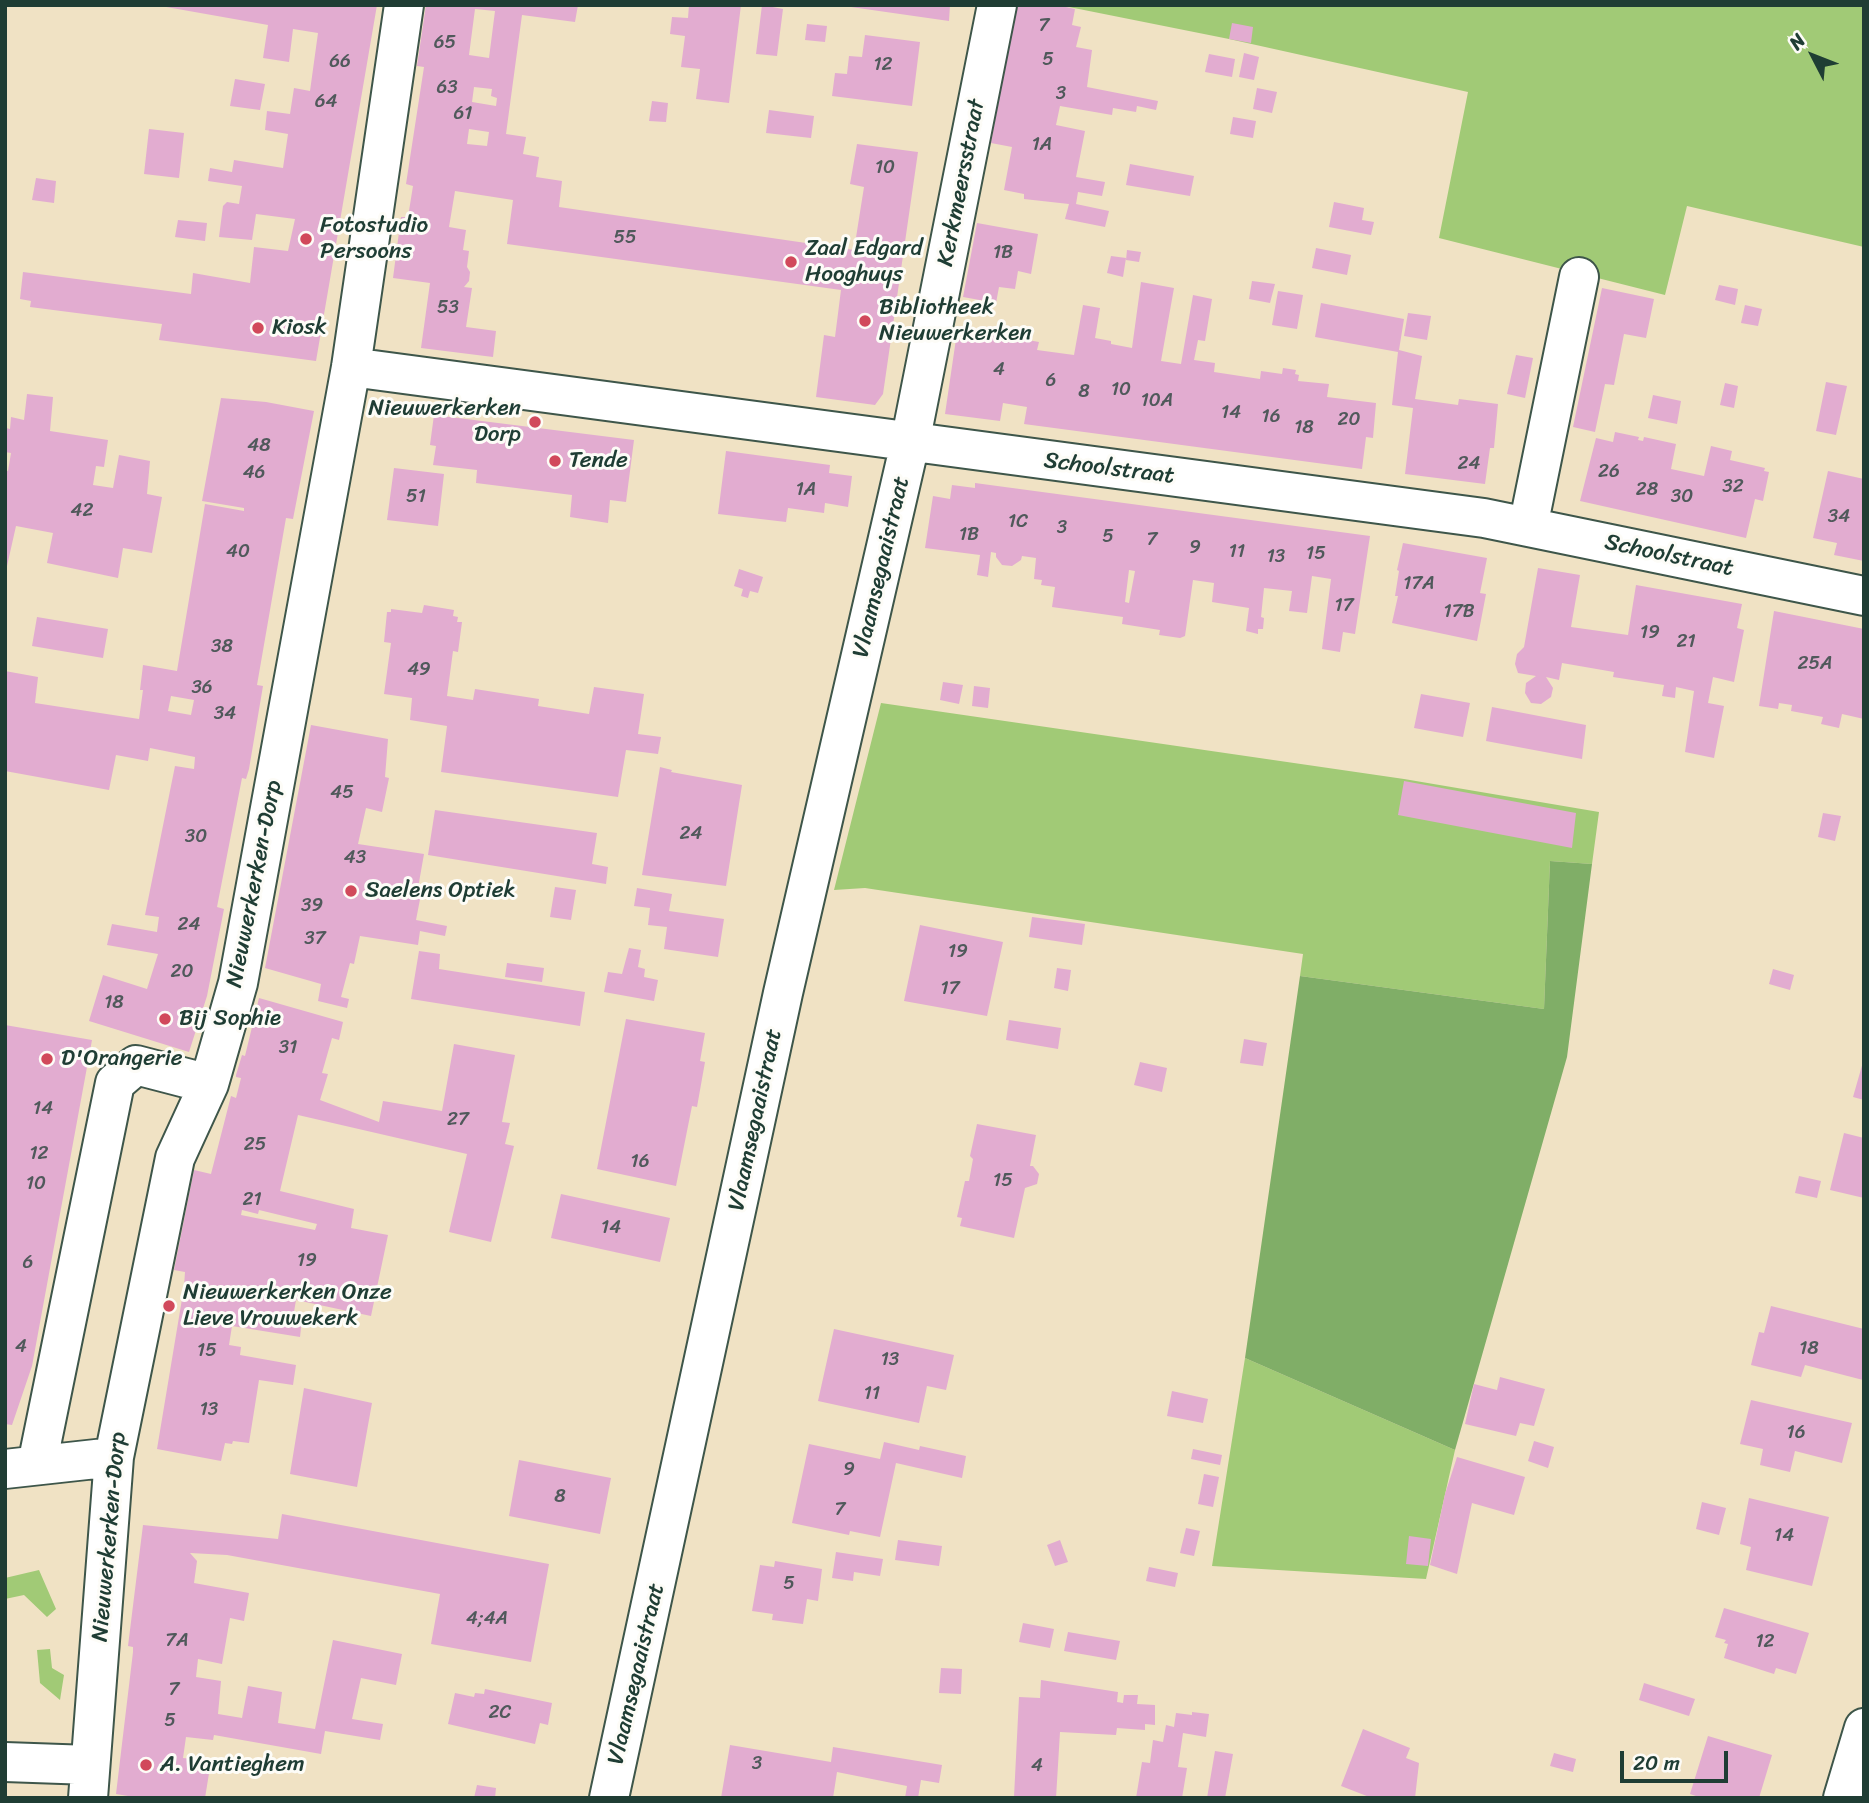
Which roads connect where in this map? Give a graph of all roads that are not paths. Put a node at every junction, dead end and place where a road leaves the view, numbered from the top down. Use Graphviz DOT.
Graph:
graph roads {
  1 [pos="404,5"];
  2 [pos="997,5"];
  3 [pos="1579,277"];
  4 [pos="351,368"];
  5 [pos="910,443"];
  6 [pos="1528,527"];
  7 [pos="1864,596"];
  8 [pos="209,1084"];
  9 [pos="114,1457"];
  10 [pos="21,1467"];
  11 [pos="1864,1728"];
  12 [pos="5,1762"];
  13 [pos="89,1781"];
  14 [pos="609,1798"];
  15 [pos="1843,1798"];
  1 -- 4 [label="street, Nieuwerkerken-Dorp"];
  2 -- 5 [label="street, Kerkmeersstraat"];
  3 -- 6 [label="street"];
  4 -- 5 [label="street, Schoolstraat"];
  4 -- 8 [label="street, Nieuwerkerken-Dorp"];
  5 -- 6 [label="street, Schoolstraat"];
  5 -- 14 [label="street, Vlaamsegaaistraat"];
  6 -- 7 [label="street, Schoolstraat"];
  8 -- 9 [label="street, Nieuwerkerken-Dorp"];
  8 -- 10 [label="street"];
  9 -- 10 [label="street"];
  9 -- 13 [label="street, Nieuwerkerken-Dorp"];
  11 -- 15 [label="street"];
  12 -- 13 [label="street"];
}
